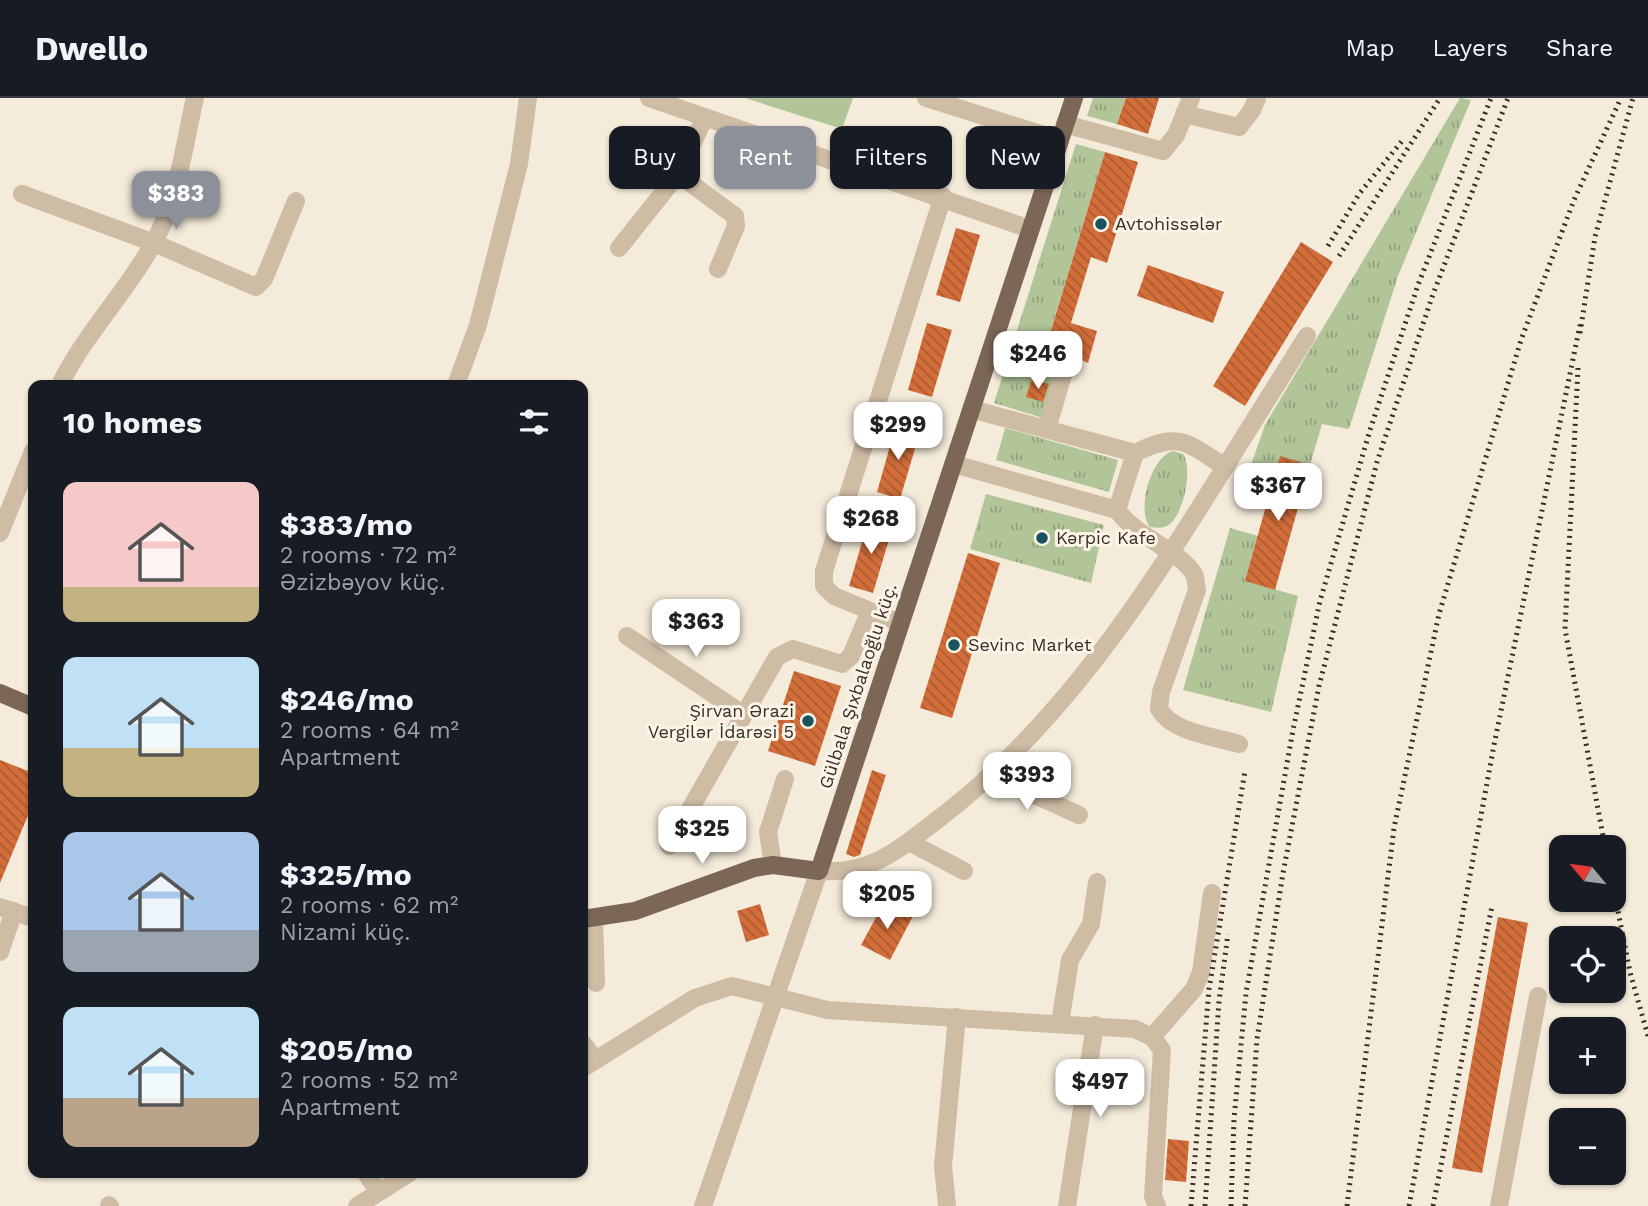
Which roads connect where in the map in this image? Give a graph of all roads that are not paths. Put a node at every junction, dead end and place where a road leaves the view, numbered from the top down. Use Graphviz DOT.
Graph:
graph roads {
  1 [pos="195,98"];
  2 [pos="528,98"];
  3 [pos="649,98"];
  4 [pos="926,98"];
  5 [pos="1074,98"];
  6 [pos="1257,98"];
  7 [pos="1188,106"];
  8 [pos="705,117"];
  9 [pos="1039,126"];
  10 [pos="1065,126"];
  11 [pos="700,128"];
  12 [pos="1065,132"];
  13 [pos="666,189"];
  14 [pos="698,189"];
  15 [pos="1044,189"];
  16 [pos="22,194"];
  17 [pos="943,196"];
  18 [pos="296,201"];
  19 [pos="1030,229"];
  20 [pos="153,243"];
  21 [pos="619,248"];
  22 [pos="718,269"];
  23 [pos="1307,335"];
  24 [pos="1066,365"];
  25 [pos="63,380"];
  26 [pos="458,380"];
  27 [pos="971,409"];
  28 [pos="1047,429"];
  29 [pos="1135,453"];
  30 [pos="28,463"];
  31 [pos="954,464"];
  32 [pos="1225,467"];
  33 [pos="1117,510"];
  34 [pos="0,533"];
  35 [pos="1171,553"];
  36 [pos="869,613"];
  37 [pos="900,623"];
  38 [pos="627,636"];
  39 [pos="0,693"];
  40 [pos="28,705"];
  41 [pos="744,715"];
  42 [pos="1239,744"];
  43 [pos="991,775"];
  44 [pos="785,779"];
  45 [pos="1079,815"];
  46 [pos="909,842"];
  47 [pos="669,846"];
  48 [pos="773,865"];
  49 [pos="964,871"];
  50 [pos="818,872"];
  51 [pos="1097,881"];
  52 [pos="1212,893"];
  53 [pos="7,909"];
  54 [pos="28,916"];
  55 [pos="589,919"];
  56 [pos="0,952"];
  57 [pos="596,983"];
  58 [pos="776,996"];
  59 [pos="1538,996"];
  60 [pos="957,1017"];
  61 [pos="1060,1023"];
  62 [pos="1095,1025"];
  63 [pos="1152,1037"];
  64 [pos="589,1064"];
  65 [pos="369,1178"];
  66 [pos="401,1178"];
  67 [pos="379,1192"];
  68 [pos="359,1206"];
  69 [pos="704,1206"];
  70 [pos="947,1206"];
  71 [pos="1067,1206"];
  72 [pos="1157,1206"];
  73 [pos="1499,1206"];
  1 -- 20 [label="street"];
  2 -- 26 [label="street"];
  3 -- 8 [label="street"];
  4 -- 9 [label="street"];
  5 -- 10 [label="main road, Gülbala Şıxbalaoğlu küç."];
  6 -- 7 [label="street"];
  7 -- 12 [label="street"];
  8 -- 11 [label="street"];
  8 -- 17 [label="street"];
  13 -- 21 [label="street"];
  14 -- 22 [label="street"];
  15 -- 19 [label="main road, Gülbala Şıxbalaoğlu küç."];
  16 -- 20 [label="street"];
  17 -- 19 [label="street"];
  17 -- 36 [label="street"];
  18 -- 20 [label="street"];
  19 -- 27 [label="main road, Gülbala Şıxbalaoğlu küç."];
  20 -- 25 [label="street"];
  23 -- 32 [label="street"];
  24 -- 28 [label="street"];
  27 -- 28 [label="street"];
  27 -- 31 [label="main road, Gülbala Şıxbalaoğlu küç."];
  28 -- 29 [label="street"];
  29 -- 32 [label="street"];
  29 -- 33 [label="street"];
  30 -- 34 [label="street"];
  31 -- 33 [label="street"];
  31 -- 37 [label="main road, Gülbala Şıxbalaoğlu küç."];
  32 -- 35 [label="street"];
  33 -- 35 [label="street"];
  35 -- 42 [label="street"];
  35 -- 43 [label="street"];
  36 -- 37 [label="street"];
  36 -- 41 [label="street"];
  37 -- 50 [label="main road, Gülbala Şıxbalaoğlu küç."];
  38 -- 41 [label="street"];
  39 -- 40 [label="main road"];
  41 -- 47 [label="street"];
  43 -- 45 [label="street"];
  43 -- 46 [label="street"];
  44 -- 48 [label="street"];
  46 -- 49 [label="street"];
  46 -- 50 [label="street"];
  48 -- 50 [label="main road"];
  48 -- 55 [label="main road"];
  50 -- 58 [label="street, Gülbala Şıxbalaoğlu küç."];
  51 -- 61 [label="street"];
  52 -- 63 [label="street"];
  53 -- 54 [label="street"];
  53 -- 56 [label="street"];
  55 -- 57 [label="street"];
  58 -- 60 [label="street"];
  58 -- 64 [label="street"];
  58 -- 69 [label="street, Gülbala Şıxbalaoğlu küç."];
  59 -- 73 [label="street"];
  60 -- 61 [label="street"];
  60 -- 70 [label="street"];
  61 -- 62 [label="street"];
  62 -- 63 [label="street"];
  62 -- 71 [label="street"];
  63 -- 72 [label="street"];
  65 -- 67 [label="street"];
  66 -- 67 [label="street"];
  67 -- 68 [label="street"];
}
